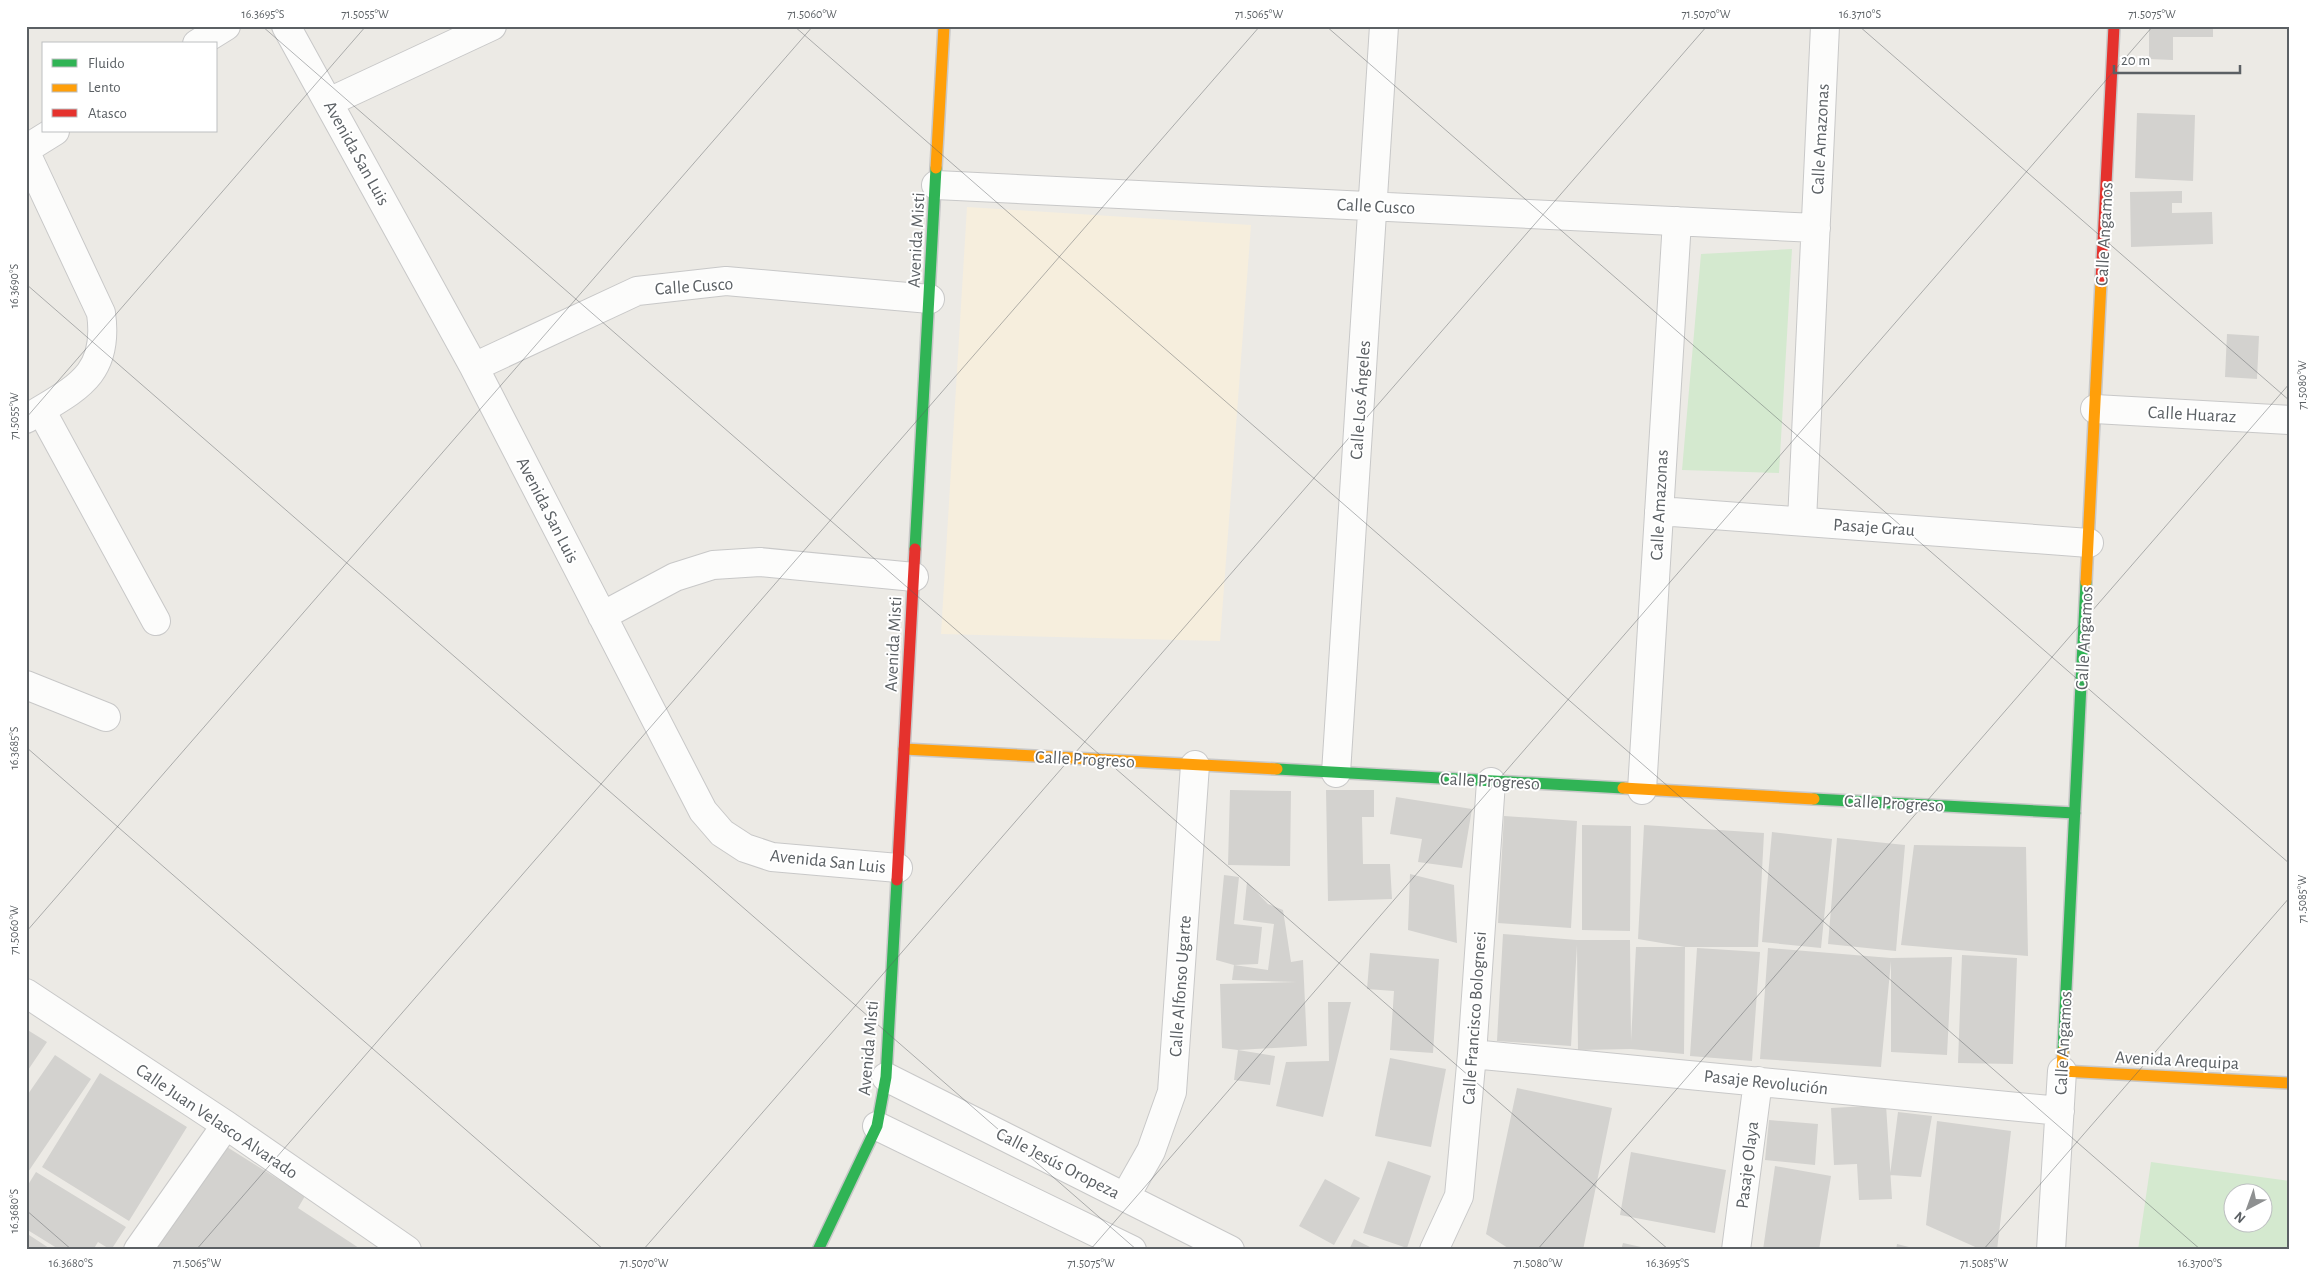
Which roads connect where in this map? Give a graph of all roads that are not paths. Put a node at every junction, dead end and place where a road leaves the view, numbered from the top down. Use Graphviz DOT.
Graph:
graph roads {
  1 [pos="226,26"];
  2 [pos="286,26"];
  3 [pos="492,26"];
  4 [pos="944,26"];
  5 [pos="1384,26"];
  6 [pos="1825,26"];
  7 [pos="2114,26"];
  8 [pos="200,42"];
  9 [pos="329,102"];
  10 [pos="53,132"];
  11 [pos="26,149"];
  12 [pos="26,153"];
  13 [pos="936,185"];
  14 [pos="1372,206"];
  15 [pos="1677,221"];
  16 [pos="1816,228"];
  17 [pos="930,298"];
  18 [pos="474,367"];
  19 [pos="2095,409"];
  20 [pos="34,415"];
  21 [pos="2290,420"];
  22 [pos="1659,511"];
  23 [pos="1802,521"];
  24 [pos="2089,543"];
  25 [pos="914,577"];
  26 [pos="602,616"];
  27 [pos="156,621"];
  28 [pos="26,685"];
  29 [pos="106,718"];
  30 [pos="904,749"];
  31 [pos="1195,765"];
  32 [pos="1336,773"];
  33 [pos="1491,782"];
  34 [pos="1642,790"];
  35 [pos="2075,813"];
  36 [pos="898,868"];
  37 [pos="26,993"];
  38 [pos="1472,1054"];
  39 [pos="2062,1071"];
  40 [pos="886,1077"];
  41 [pos="1758,1081"];
  42 [pos="2290,1083"];
  43 [pos="2060,1111"];
  44 [pos="226,1125"];
  45 [pos="877,1126"];
  46 [pos="1125,1197"];
  47 [pos="138,1250"];
  48 [pos="407,1250"];
  49 [pos="818,1250"];
  50 [pos="1132,1250"];
  51 [pos="1230,1250"];
  52 [pos="1434,1250"];
  53 [pos="1736,1250"];
  54 [pos="2051,1250"];
  1 -- 8 [label="street"];
  2 -- 9 [label="street, Avenida San Luis"];
  3 -- 9 [label="street"];
  4 -- 13 [label="street, Avenida Misti"];
  5 -- 14 [label="street, Calle Los Ángeles"];
  6 -- 16 [label="street, Calle Amazonas"];
  7 -- 19 [label="street, Calle Angamos"];
  9 -- 18 [label="street, Avenida San Luis"];
  10 -- 11 [label="street"];
  12 -- 20 [label="street"];
  13 -- 14 [label="street, Calle Cusco"];
  13 -- 17 [label="street, Avenida Misti"];
  14 -- 15 [label="street, Calle Cusco"];
  14 -- 32 [label="street, Calle Los Ángeles"];
  15 -- 16 [label="street, Calle Cusco"];
  15 -- 22 [label="street, Calle Amazonas"];
  16 -- 23 [label="street, Calle Amazonas"];
  17 -- 18 [label="street, Calle Cusco"];
  17 -- 25 [label="street, Avenida Misti"];
  18 -- 26 [label="street, Avenida San Luis"];
  19 -- 21 [label="street, Calle Huaraz"];
  19 -- 24 [label="street, Calle Angamos"];
  20 -- 27 [label="street"];
  22 -- 23 [label="street, Pasaje Grau"];
  22 -- 34 [label="street, Calle Amazonas"];
  23 -- 24 [label="street, Pasaje Grau"];
  24 -- 35 [label="street, Calle Angamos"];
  25 -- 26 [label="street"];
  25 -- 30 [label="street, Avenida Misti"];
  26 -- 36 [label="street, Avenida San Luis"];
  28 -- 29 [label="street"];
  30 -- 31 [label="street, Calle Progreso"];
  30 -- 36 [label="street, Avenida Misti"];
  31 -- 32 [label="street, Calle Progreso"];
  31 -- 46 [label="street, Calle Alfonso Ugarte"];
  32 -- 33 [label="street, Calle Progreso"];
  33 -- 34 [label="street, Calle Progreso"];
  33 -- 38 [label="street, Calle Francisco Bolognesi"];
  34 -- 35 [label="street, Calle Progreso"];
  35 -- 39 [label="street, Calle Angamos"];
  36 -- 40 [label="street, Avenida Misti"];
  37 -- 44 [label="street, Calle Juan Velasco Alvarado"];
  38 -- 41 [label="street, Pasaje Revolución"];
  38 -- 52 [label="street, Calle Francisco Bolognesi"];
  39 -- 42 [label="street, Avenida Arequipa"];
  39 -- 43 [label="street, Calle Angamos"];
  40 -- 45 [label="street, Avenida Misti"];
  40 -- 46 [label="street, Calle Jesús Oropeza"];
  41 -- 43 [label="street, Pasaje Revolución"];
  41 -- 53 [label="street, Pasaje Olaya"];
  43 -- 54 [label="street, Calle Angamos"];
  44 -- 47 [label="street"];
  44 -- 48 [label="street, Calle Juan Velasco Alvarado"];
  45 -- 49 [label="street, Avenida Misti"];
  45 -- 50 [label="street"];
  46 -- 51 [label="street, Calle Jesús Oropeza"];
}
